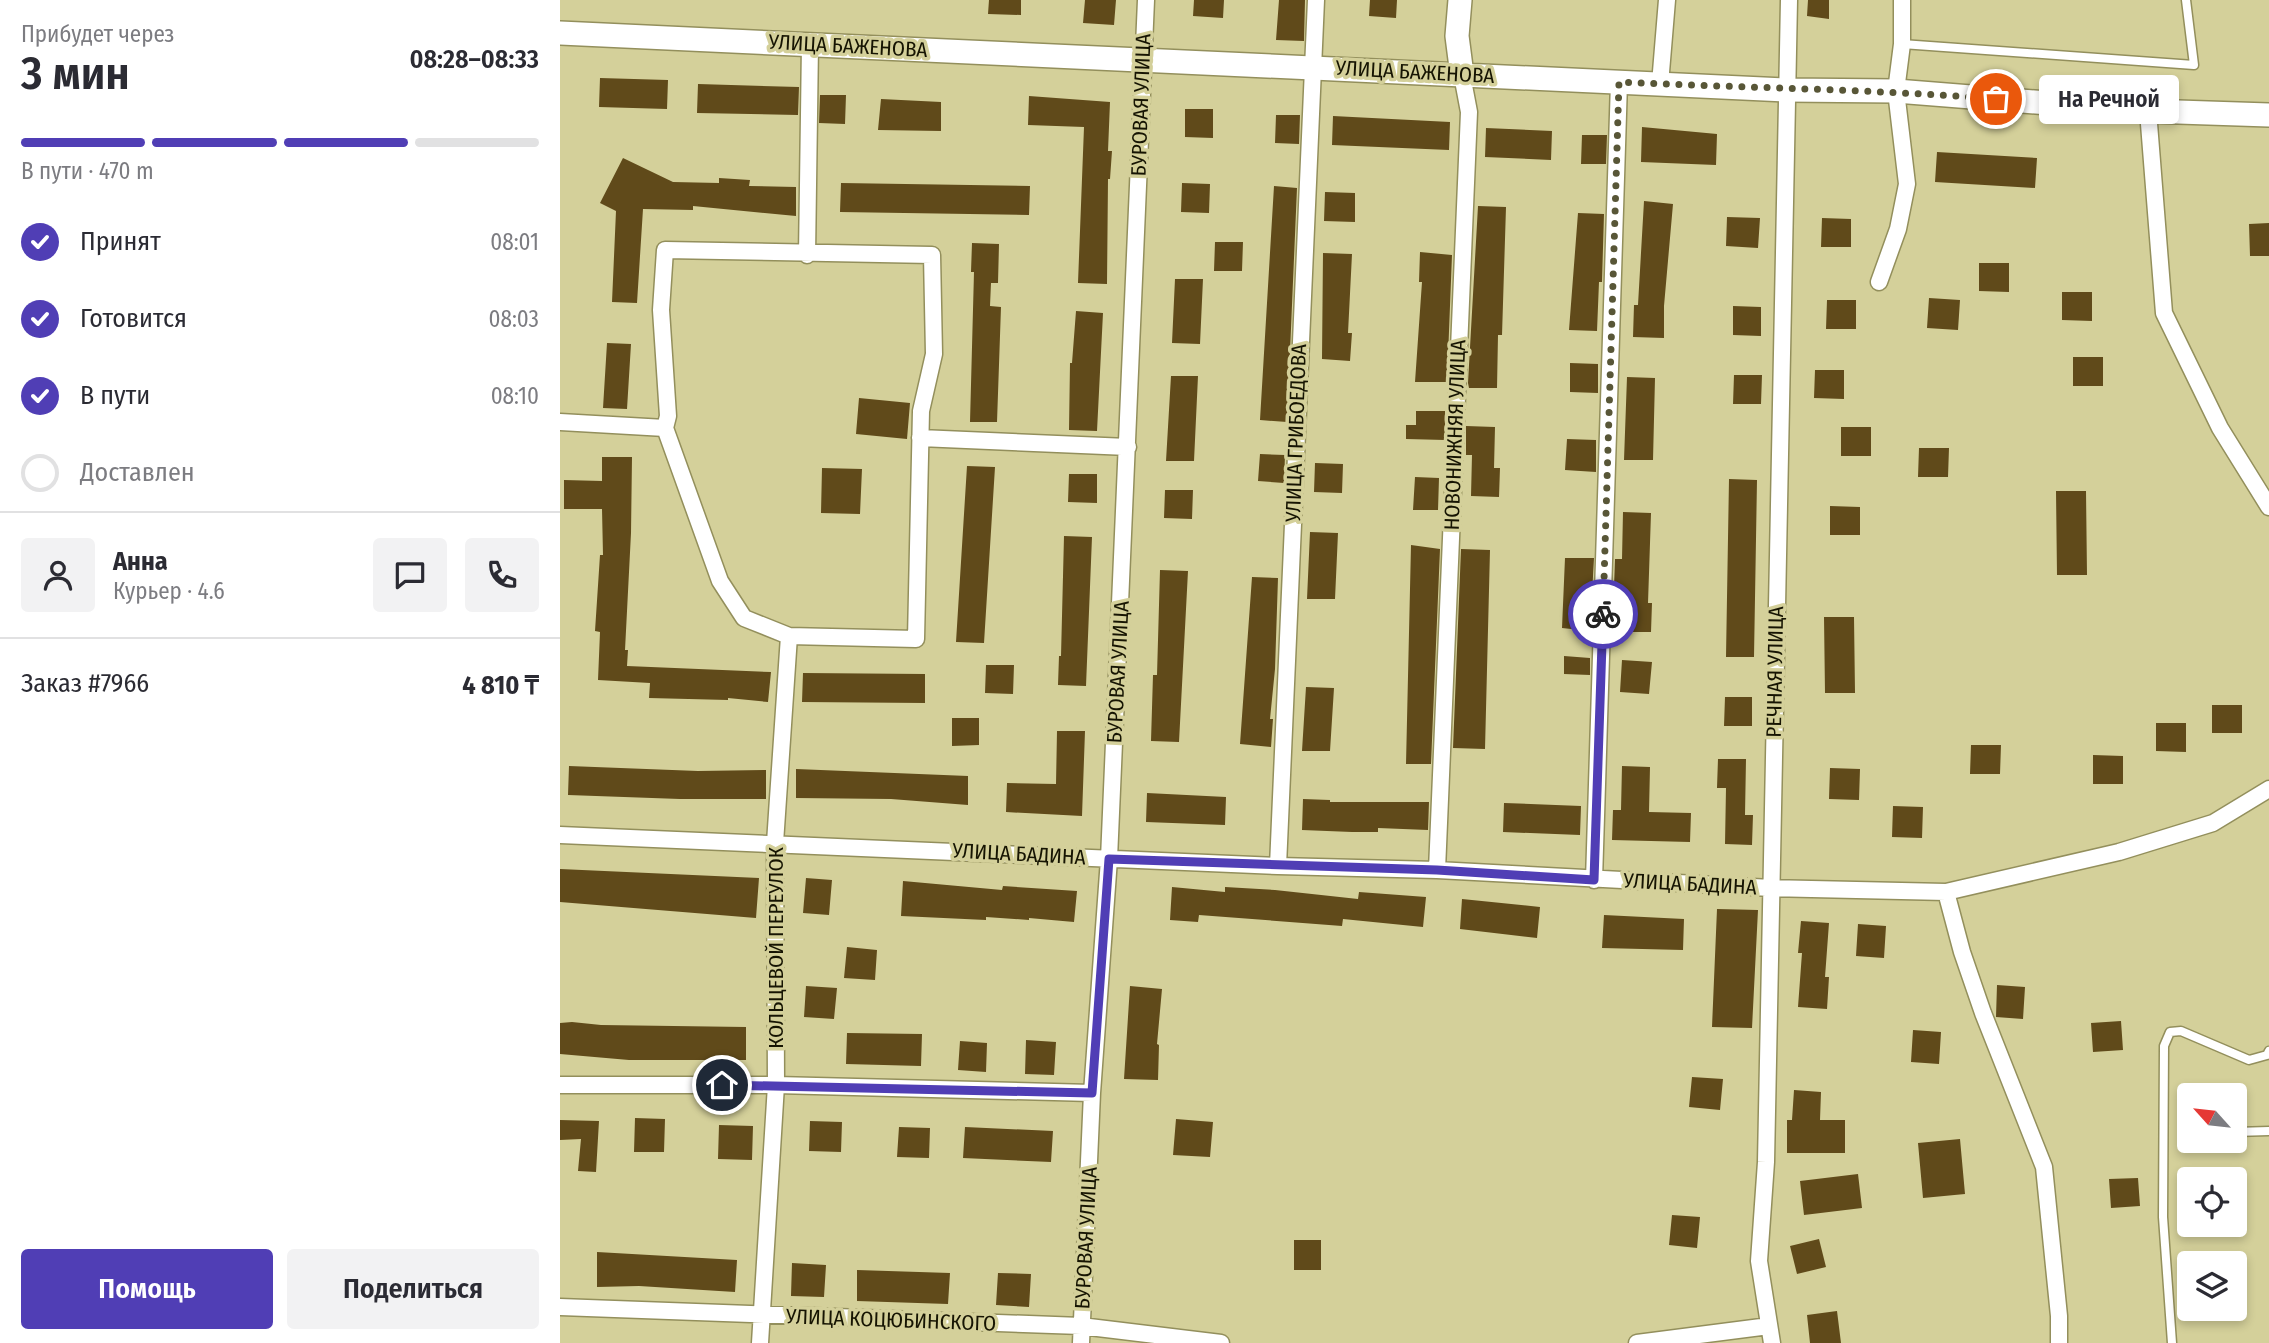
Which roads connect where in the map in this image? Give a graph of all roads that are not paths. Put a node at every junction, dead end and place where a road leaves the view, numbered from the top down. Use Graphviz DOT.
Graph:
graph roads {
  1 [pos="1146,0"];
  2 [pos="1316,0"];
  3 [pos="1460,0"];
  4 [pos="1667,0"];
  5 [pos="1789,0"];
  6 [pos="1902,0"];
  7 [pos="2186,0"];
  8 [pos="560,33"];
  9 [pos="810,44"];
  10 [pos="1902,44"];
  11 [pos="1142,60"];
  12 [pos="1312,67"];
  13 [pos="1462,75"];
  14 [pos="1619,82"];
  15 [pos="1660,84"];
  16 [pos="1785,90"];
  17 [pos="1896,91"];
  18 [pos="2148,111"];
  19 [pos="2269,115"];
  20 [pos="807,255"];
  21 [pos="1879,282"];
  22 [pos="560,422"];
  23 [pos="665,428"];
  24 [pos="920,438"];
  25 [pos="1128,447"];
  26 [pos="2269,507"];
  27 [pos="789,636"];
  28 [pos="2269,789"];
  29 [pos="560,835"];
  30 [pos="775,843"];
  31 [pos="1109,859"];
  32 [pos="1278,866"];
  33 [pos="1437,870"];
  34 [pos="1594,880"];
  35 [pos="1771,888"];
  36 [pos="1947,892"];
  37 [pos="2269,1051"];
  38 [pos="560,1085"];
  39 [pos="776,1085"];
  40 [pos="1092,1093"];
  41 [pos="2269,1131"];
  42 [pos="2247,1132"];
  43 [pos="560,1307"];
  44 [pos="762,1315"];
  45 [pos="1769,1326"];
  46 [pos="1081,1335"];
  47 [pos="760,1343"];
  48 [pos="1221,1343"];
  49 [pos="1637,1343"];
  50 [pos="1772,1343"];
  51 [pos="2059,1343"];
  52 [pos="2172,1343"];
  1 -- 11 [label="street, БУРОВАЯ УЛИЦА"];
  2 -- 12 [label="street, УЛИЦА ГРИБОЕДОВА"];
  3 -- 13 [label="main road, НОВОНИЖНЯЯ УЛИЦА"];
  4 -- 15 [label="street"];
  5 -- 16 [label="street, РЕЧНАЯ УЛИЦА"];
  6 -- 10 [label="street"];
  7 -- 10 [label="lane"];
  8 -- 9 [label="main road, УЛИЦА БАЖЕНОВА"];
  9 -- 11 [label="main road, УЛИЦА БАЖЕНОВА"];
  9 -- 20 [label="street"];
  10 -- 17 [label="street"];
  11 -- 12 [label="main road, УЛИЦА БАЖЕНОВА"];
  11 -- 25 [label="street, БУРОВАЯ УЛИЦА"];
  12 -- 13 [label="main road, УЛИЦА БАЖЕНОВА"];
  12 -- 32 [label="street, УЛИЦА ГРИБОЕДОВА"];
  13 -- 14 [label="main road, УЛИЦА БАЖЕНОВА"];
  13 -- 33 [label="street, НОВОНИЖНЯЯ УЛИЦА"];
  14 -- 15 [label="main road, УЛИЦА БАЖЕНОВА"];
  14 -- 34 [label="street"];
  15 -- 16 [label="main road, УЛИЦА БАЖЕНОВА"];
  16 -- 17 [label="main road, УЛИЦА БАЖЕНОВА"];
  16 -- 35 [label="street, РЕЧНАЯ УЛИЦА"];
  17 -- 18 [label="main road, УЛИЦА БАЖЕНОВА"];
  17 -- 21 [label="street"];
  18 -- 19 [label="main road, УЛИЦА БАЖЕНОВА"];
  18 -- 26 [label="street"];
  20 -- 23 [label="street"];
  20 -- 24 [label="street"];
  22 -- 23 [label="street"];
  23 -- 27 [label="street"];
  24 -- 25 [label="street"];
  24 -- 27 [label="street"];
  25 -- 31 [label="street, БУРОВАЯ УЛИЦА"];
  27 -- 30 [label="street, КОЛЬЦЕВОЙ ПЕРЕУЛОК"];
  28 -- 36 [label="street, УЛИЦА БАДИНА"];
  29 -- 30 [label="street, УЛИЦА БАДИНА"];
  30 -- 31 [label="street, УЛИЦА БАДИНА"];
  30 -- 39 [label="street, КОЛЬЦЕВОЙ ПЕРЕУЛОК"];
  31 -- 32 [label="street, УЛИЦА БАДИНА"];
  31 -- 40 [label="street, БУРОВАЯ УЛИЦА"];
  32 -- 33 [label="street, УЛИЦА БАДИНА"];
  33 -- 34 [label="street, УЛИЦА БАДИНА"];
  34 -- 35 [label="street, УЛИЦА БАДИНА"];
  35 -- 36 [label="street, УЛИЦА БАДИНА"];
  35 -- 45 [label="street, РЕЧНАЯ УЛИЦА"];
  36 -- 51 [label="street"];
  37 -- 52 [label="lane"];
  38 -- 39 [label="street"];
  39 -- 40 [label="street"];
  39 -- 44 [label="street, КОЛЬЦЕВОЙ ПЕРЕУЛОК"];
  40 -- 46 [label="street, БУРОВАЯ УЛИЦА"];
  41 -- 42 [label="lane"];
  43 -- 44 [label="street, УЛИЦА КОЦЮБИНСКОГО"];
  44 -- 46 [label="street, УЛИЦА КОЦЮБИНСКОГО"];
  44 -- 47 [label="street, КОЛЬЦЕВОЙ ПЕРЕУЛОК"];
  45 -- 49 [label="street"];
  45 -- 50 [label="street, РЕЧНАЯ УЛИЦА"];
  46 -- 48 [label="street, УЛИЦА КОЦЮБИНСКОГО"];
}
